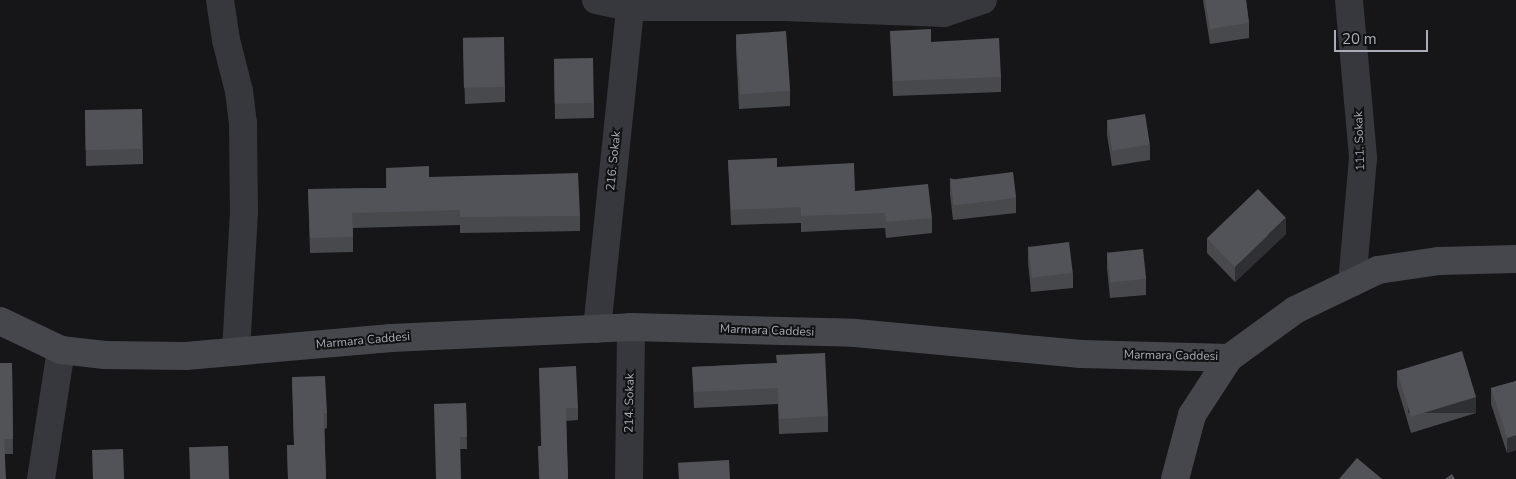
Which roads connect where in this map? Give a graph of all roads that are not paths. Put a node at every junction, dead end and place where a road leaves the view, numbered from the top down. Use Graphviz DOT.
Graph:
graph roads {
  1 [pos="220,0"];
  2 [pos="596,0"];
  3 [pos="984,0"];
  4 [pos="1349,0"];
  5 [pos="636,4"];
  6 [pos="1516,259"];
  7 [pos="1352,282"];
  8 [pos="0,321"];
  9 [pos="631,327"];
  10 [pos="597,329"];
  11 [pos="61,350"];
  12 [pos="236,352"];
  13 [pos="1229,358"];
  14 [pos="41,479"];
  15 [pos="629,479"];
  16 [pos="1175,479"];
  1 -- 12 [label="street"];
  2 -- 5 [label="street"];
  3 -- 5 [label="street"];
  4 -- 7 [label="street, 111. Sokak"];
  5 -- 10 [label="street, 216. Sokak"];
  6 -- 7 [label="street, Marmara Caddesi"];
  7 -- 13 [label="street, Marmara Caddesi"];
  8 -- 11 [label="street, Marmara Caddesi"];
  9 -- 10 [label="street, Marmara Caddesi"];
  9 -- 13 [label="street, Marmara Caddesi"];
  9 -- 15 [label="street, 214. Sokak"];
  10 -- 12 [label="street, Marmara Caddesi"];
  11 -- 12 [label="street, Marmara Caddesi"];
  11 -- 14 [label="street"];
  13 -- 16 [label="street"];
}
